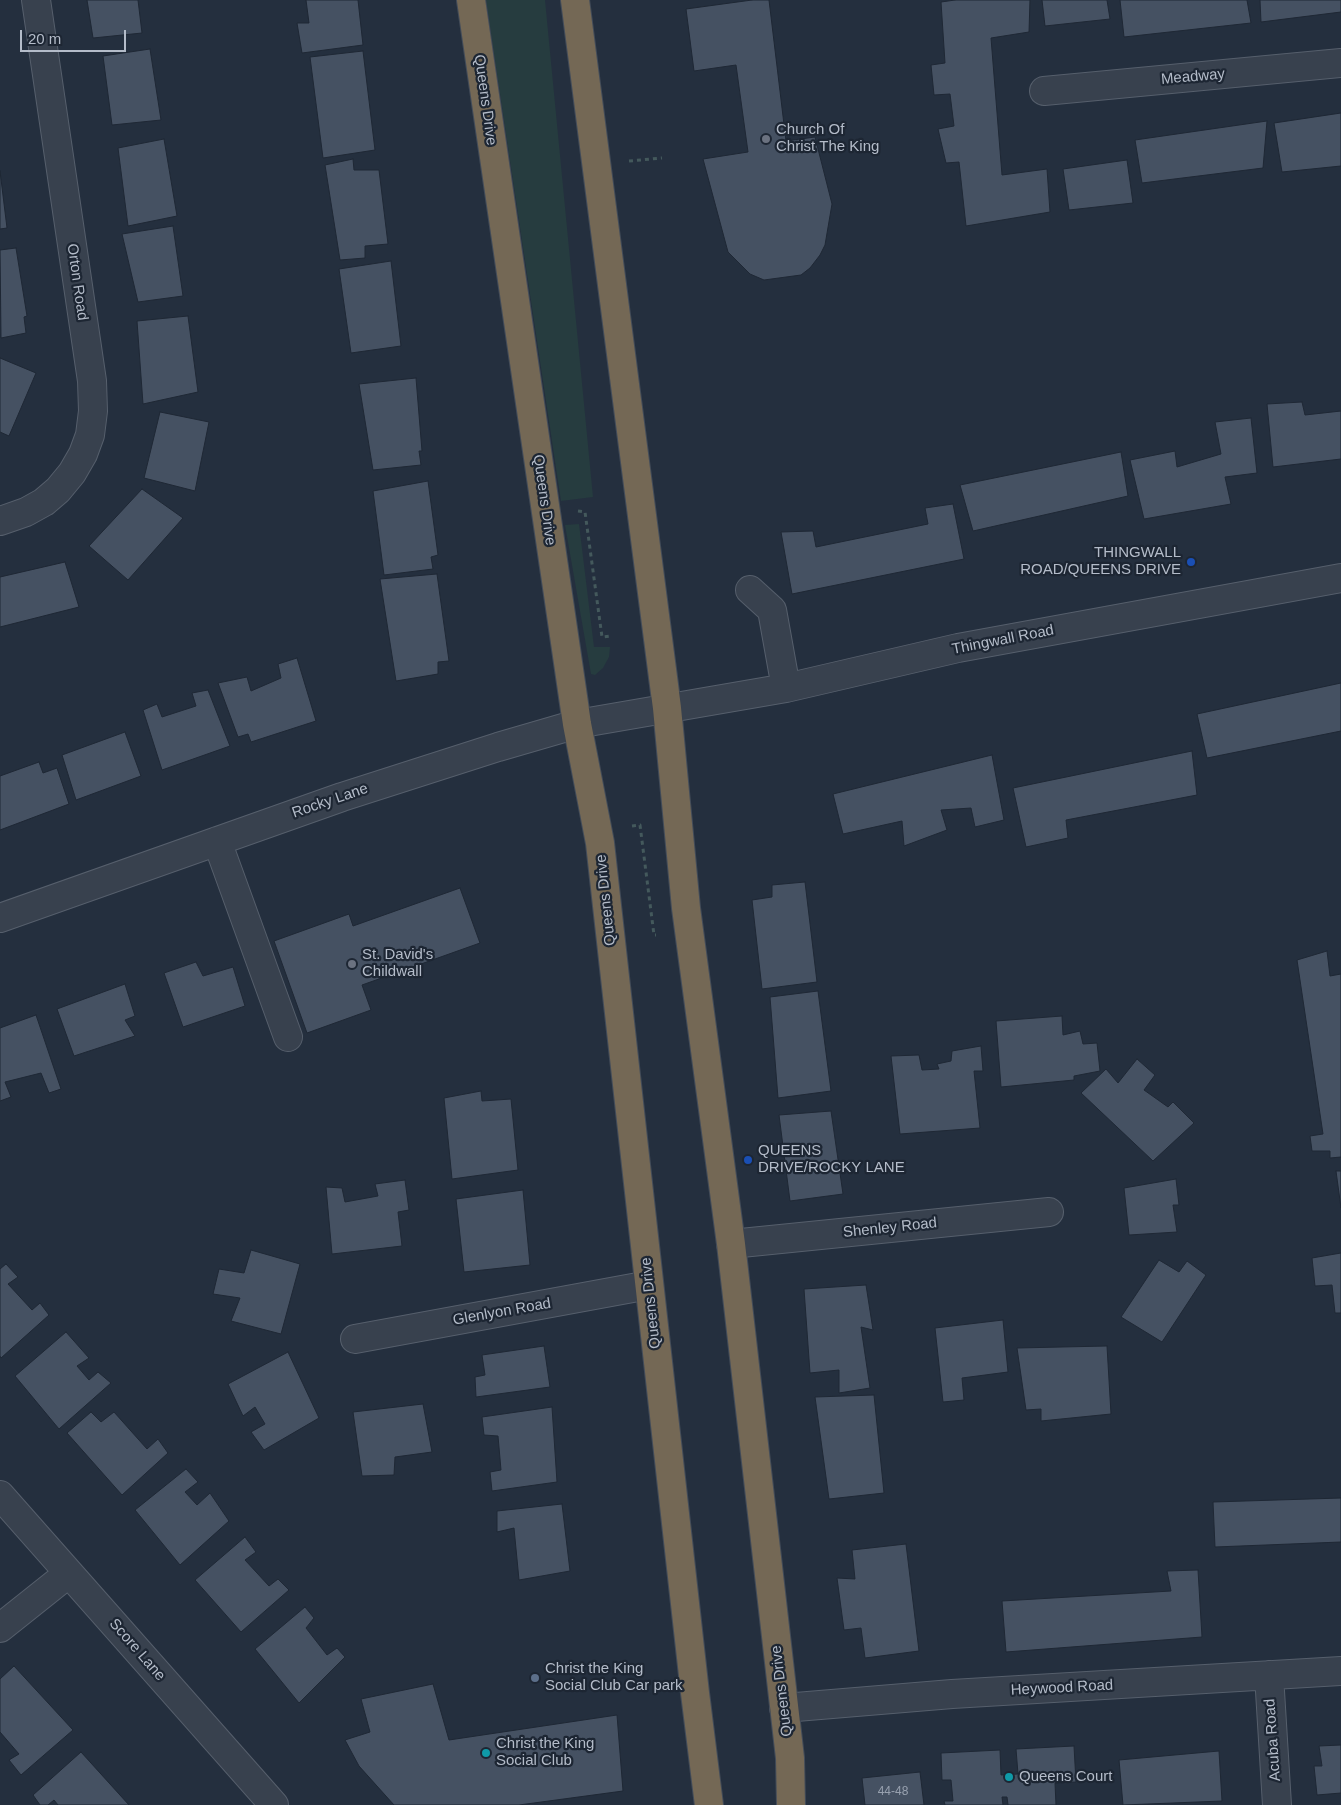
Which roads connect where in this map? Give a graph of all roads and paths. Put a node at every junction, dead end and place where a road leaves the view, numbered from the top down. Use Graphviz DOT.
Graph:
graph roads {
  1 [pos="36,0"];
  2 [pos="471,0"];
  3 [pos="575,0"];
  4 [pos="1341,63"];
  5 [pos="1044,91"];
  6 [pos="662,158"];
  7 [pos="628,161"];
  8 [pos="570,511"];
  9 [pos="0,521"];
  10 [pos="1341,578"];
  11 [pos="750,590"];
  12 [pos="611,636"];
  13 [pos="786,688"];
  14 [pos="667,708"];
  15 [pos="576,724"];
  16 [pos="632,826"];
  17 [pos="217,841"];
  18 [pos="0,918"];
  19 [pos="662,934"];
  20 [pos="288,1037"];
  21 [pos="1049,1212"];
  22 [pos="731,1244"];
  23 [pos="649,1285"];
  24 [pos="355,1338"];
  25 [pos="0,1495"];
  26 [pos="69,1573"];
  27 [pos="0,1628"];
  28 [pos="1341,1671"];
  29 [pos="1270,1675"];
  30 [pos="784,1708"];
  31 [pos="790,1758"];
  32 [pos="274,1805"];
  33 [pos="709,1805"];
  34 [pos="791,1805"];
  35 [pos="798,1805"];
  36 [pos="1278,1805"];
  1 -- 9 [label="street, Orton Road"];
  2 -- 15 [label="highway, Queens Drive"];
  3 -- 14 [label="highway, Queens Drive"];
  4 -- 5 [label="street, Meadway"];
  6 -- 7 [label="path"];
  8 -- 12 [label="path"];
  10 -- 13 [label="street, Thingwall Road"];
  11 -- 13 [label="street"];
  13 -- 14 [label="street, Thingwall Road"];
  14 -- 15 [label="street, Rocky Lane"];
  14 -- 22 [label="highway, Queens Drive"];
  15 -- 17 [label="street, Rocky Lane"];
  15 -- 23 [label="highway, Queens Drive"];
  16 -- 19 [label="path"];
  17 -- 18 [label="street, Rocky Lane"];
  17 -- 20 [label="street"];
  21 -- 22 [label="street, Shenley Road"];
  22 -- 30 [label="highway, Queens Drive"];
  23 -- 24 [label="street, Glenlyon Road"];
  23 -- 33 [label="highway, Queens Drive"];
  25 -- 26 [label="street, Score Lane"];
  26 -- 27 [label="street"];
  26 -- 32 [label="street, Score Lane"];
  28 -- 29 [label="street, Heywood Road"];
  29 -- 30 [label="street, Heywood Road"];
  29 -- 36 [label="street, Acuba Road"];
  30 -- 31 [label="highway, Queens Drive"];
  31 -- 34 [label="highway, Queens Drive"];
  31 -- 35 [label="highway"];
}
